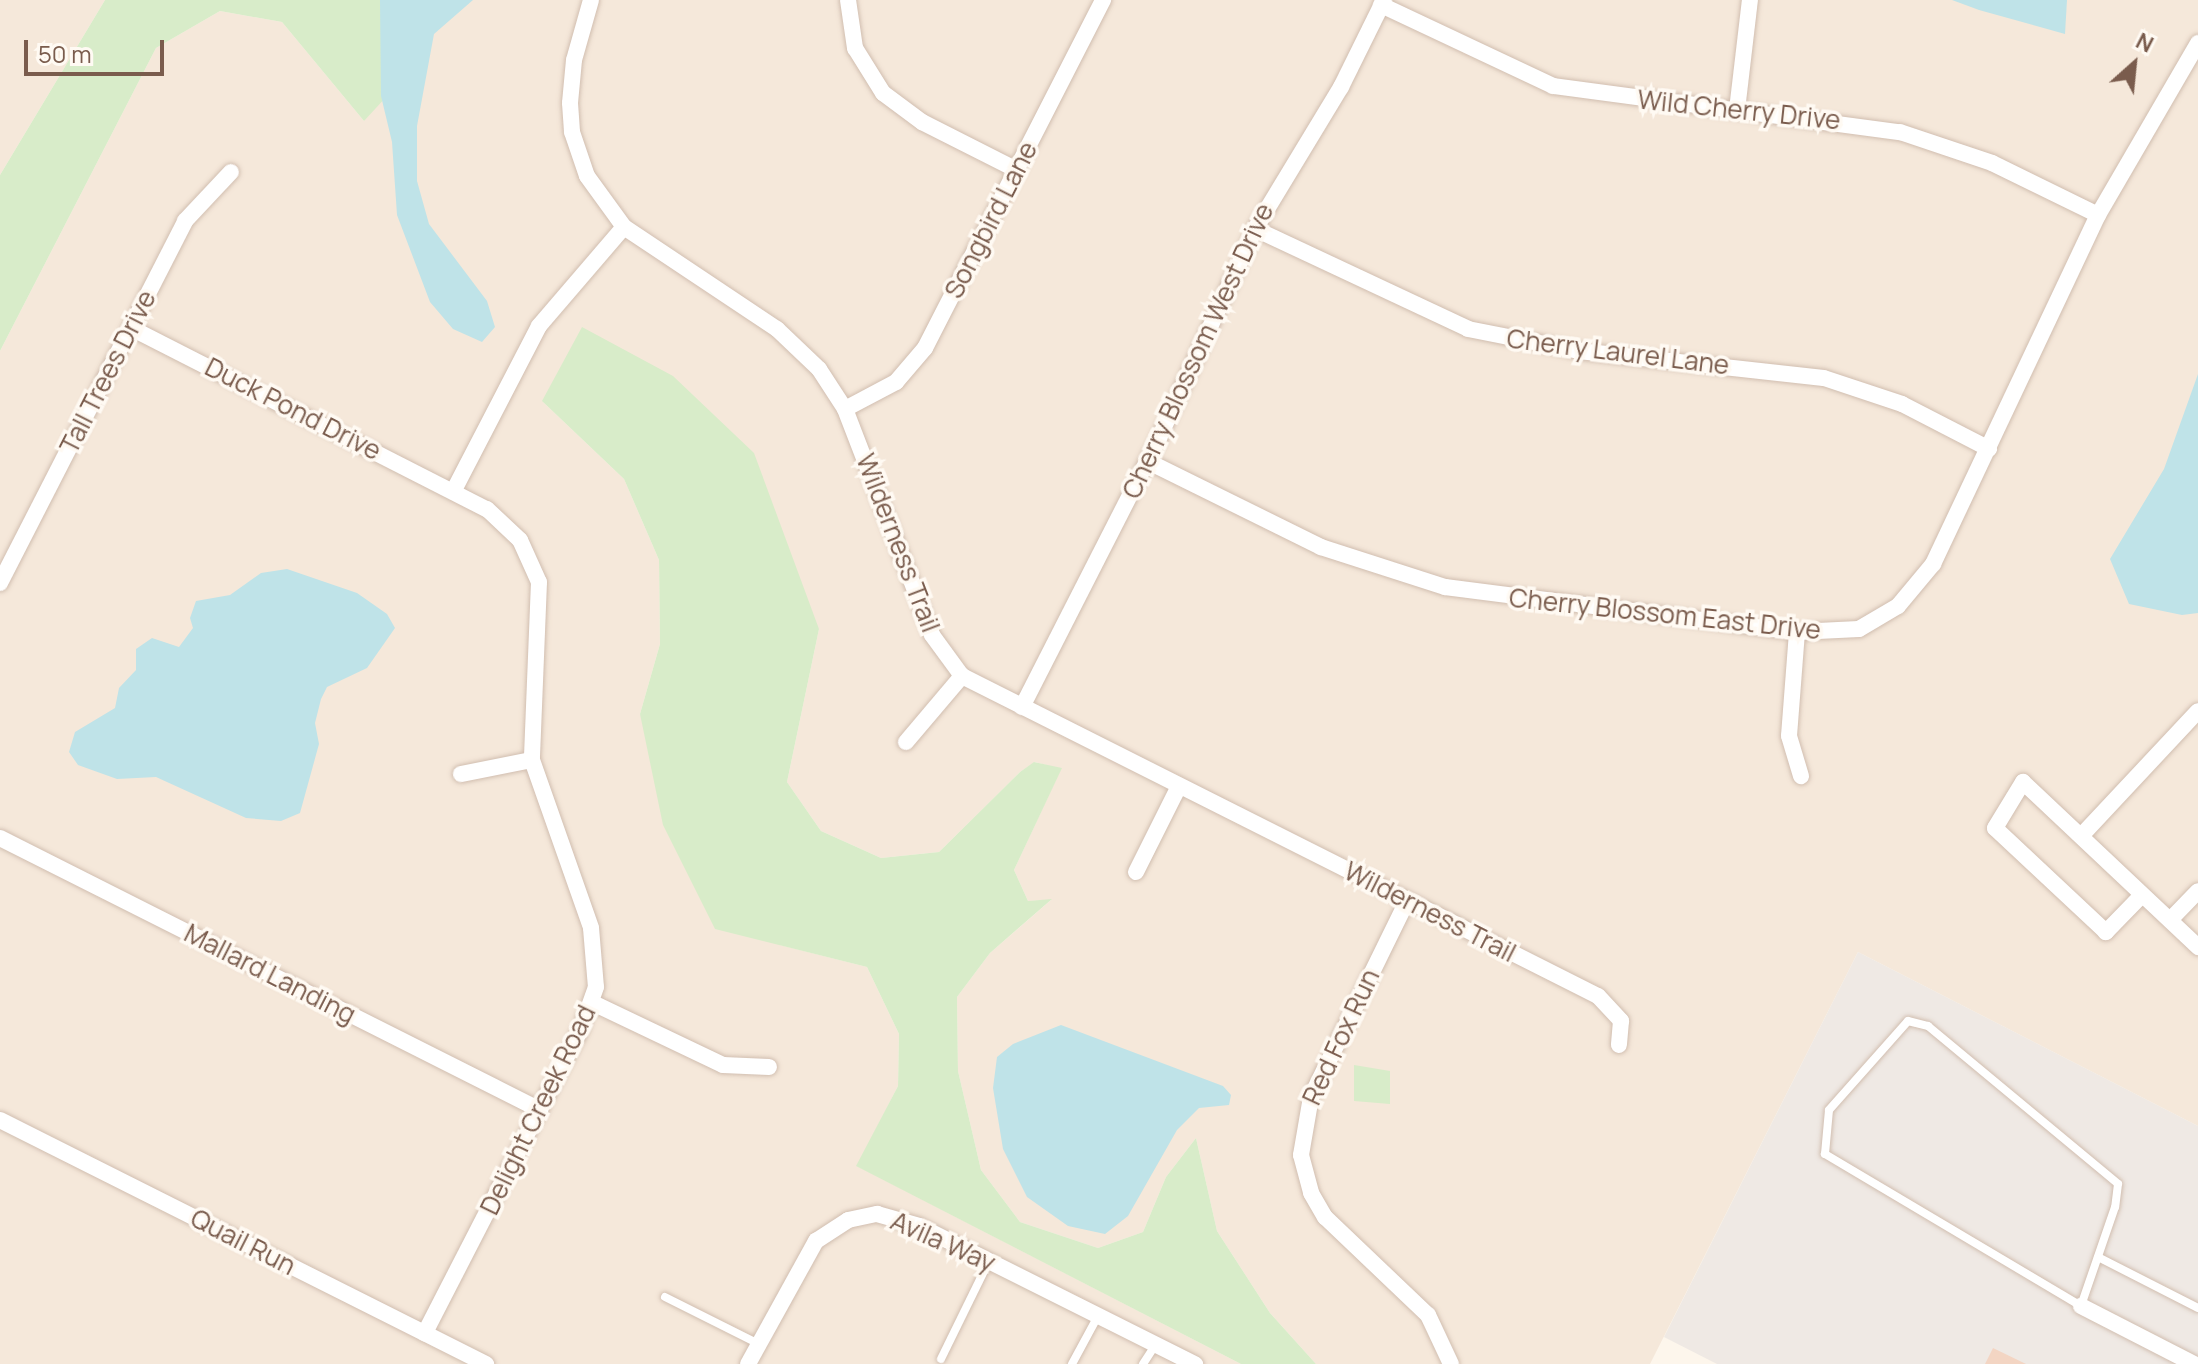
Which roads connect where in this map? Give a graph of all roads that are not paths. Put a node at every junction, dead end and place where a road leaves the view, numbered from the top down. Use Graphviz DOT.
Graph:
graph roads {
  1 [pos="591,0"];
  2 [pos="848,0"];
  3 [pos="1103,0"];
  4 [pos="1750,0"];
  5 [pos="1383,3"];
  6 [pos="2198,43"];
  7 [pos="1737,110"];
  8 [pos="1017,170"];
  9 [pos="231,172"];
  10 [pos="2098,215"];
  11 [pos="624,227"];
  12 [pos="1255,229"];
  13 [pos="131,328"];
  14 [pos="845,409"];
  15 [pos="1989,449"];
  16 [pos="1147,461"];
  17 [pos="454,490"];
  18 [pos="0,583"];
  19 [pos="1797,632"];
  20 [pos="962,676"];
  21 [pos="1022,707"];
  22 [pos="2198,711"];
  23 [pos="906,742"];
  24 [pos="532,760"];
  25 [pos="461,774"];
  26 [pos="1801,776"];
  27 [pos="1179,786"];
  28 [pos="2081,836"];
  29 [pos="0,838"];
  30 [pos="1136,872"];
  31 [pos="2198,891"];
  32 [pos="2142,895"];
  33 [pos="1407,901"];
  34 [pos="2170,920"];
  35 [pos="2198,947"];
  36 [pos="593,1003"];
  37 [pos="1619,1045"];
  38 [pos="769,1067"];
  39 [pos="540,1110"];
  40 [pos="0,1120"];
  41 [pos="2098,1257"];
  42 [pos="989,1261"];
  43 [pos="665,1297"];
  44 [pos="2081,1306"];
  45 [pos="2198,1308"];
  46 [pos="1098,1316"];
  47 [pos="425,1333"];
  48 [pos="759,1344"];
  49 [pos="1156,1344"];
  50 [pos="941,1359"];
  51 [pos="486,1364"];
  52 [pos="748,1364"];
  53 [pos="1072,1364"];
  54 [pos="1143,1364"];
  55 [pos="1195,1364"];
  56 [pos="1451,1364"];
  57 [pos="2194,1364"];
  1 -- 11 [label="street, Wilderness Trail"];
  2 -- 8 [label="street"];
  3 -- 8 [label="street, Songbird Lane"];
  4 -- 7 [label="street"];
  5 -- 7 [label="street, Wild Cherry Drive"];
  5 -- 12 [label="street, Cherry Blossom West Drive"];
  6 -- 10 [label="street, Cherry Blossom East Drive"];
  7 -- 10 [label="street, Wild Cherry Drive"];
  8 -- 14 [label="street, Songbird Lane"];
  9 -- 13 [label="street, Tall Trees Drive"];
  10 -- 15 [label="street, Cherry Blossom East Drive"];
  11 -- 14 [label="street, Wilderness Trail"];
  11 -- 17 [label="street"];
  12 -- 15 [label="street, Cherry Laurel Lane"];
  12 -- 16 [label="street, Cherry Blossom West Drive"];
  13 -- 17 [label="street, Duck Pond Drive"];
  13 -- 18 [label="street, Tall Trees Drive"];
  14 -- 20 [label="street, Wilderness Trail"];
  15 -- 19 [label="street, Cherry Blossom East Drive"];
  16 -- 19 [label="street, Cherry Blossom East Drive"];
  16 -- 21 [label="street, Cherry Blossom West Drive"];
  17 -- 24 [label="street, Delight Creek Road"];
  19 -- 26 [label="street"];
  20 -- 21 [label="street, Wilderness Trail"];
  20 -- 23 [label="street"];
  21 -- 27 [label="street, Wilderness Trail"];
  22 -- 28 [label="street"];
  24 -- 25 [label="street"];
  24 -- 36 [label="street, Delight Creek Road"];
  27 -- 30 [label="street"];
  27 -- 33 [label="street, Wilderness Trail"];
  28 -- 32 [label="street"];
  28 -- 32 [label="street"];
  29 -- 39 [label="street, Mallard Landing"];
  31 -- 34 [label="street"];
  32 -- 34 [label="street"];
  33 -- 37 [label="street, Wilderness Trail"];
  33 -- 56 [label="street, Red Fox Run"];
  34 -- 35 [label="street"];
  36 -- 38 [label="street"];
  36 -- 39 [label="street, Delight Creek Road"];
  39 -- 47 [label="street, Delight Creek Road"];
  40 -- 47 [label="street, Quail Run"];
  41 -- 44 [label="lane"];
  41 -- 44 [label="lane"];
  41 -- 45 [label="lane"];
  42 -- 46 [label="street, Avila Way"];
  42 -- 48 [label="street, Avila Way"];
  42 -- 50 [label="lane"];
  43 -- 48 [label="lane"];
  44 -- 57 [label="street"];
  46 -- 49 [label="street, Avila Way"];
  46 -- 53 [label="lane"];
  47 -- 51 [label="street, Quail Run"];
  48 -- 52 [label="street, Avila Way"];
  49 -- 54 [label="lane"];
  49 -- 55 [label="street, Avila Way"];
}
